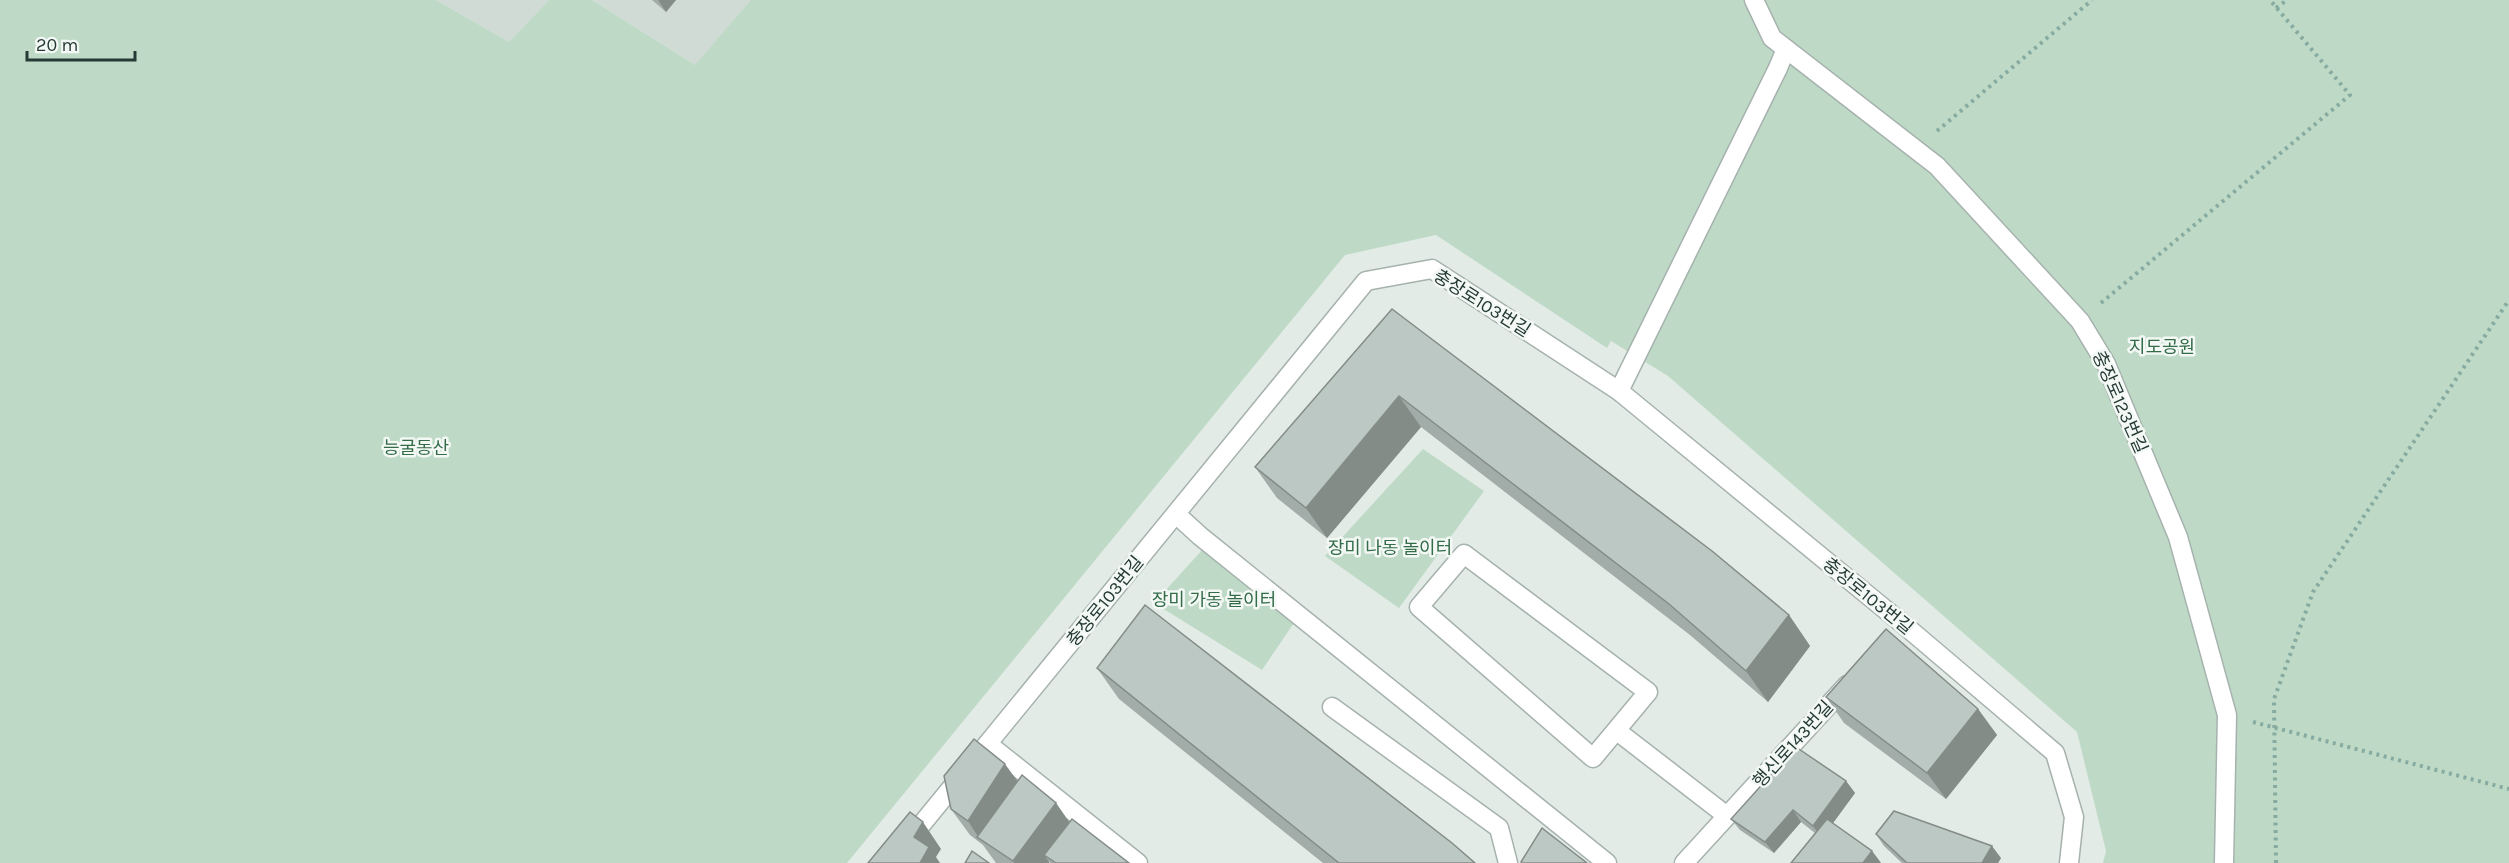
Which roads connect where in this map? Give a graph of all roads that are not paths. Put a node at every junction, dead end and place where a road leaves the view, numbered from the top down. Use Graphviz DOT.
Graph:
graph roads {
  1 [pos="1754,0"];
  2 [pos="1786,49"];
  3 [pos="1618,392"];
  4 [pos="1176,514"];
  5 [pos="1863,668"];
  6 [pos="1332,707"];
  7 [pos="1617,731"];
  8 [pos="988,744"];
  9 [pos="1727,816"];
  10 [pos="890,863"];
  11 [pos="1138,863"];
  12 [pos="1508,863"];
  13 [pos="1607,863"];
  14 [pos="1684,863"];
  15 [pos="2069,863"];
  16 [pos="2224,863"];
  1 -- 2 [label="street, 충장로123번길"];
  2 -- 3 [label="street"];
  2 -- 16 [label="street, 충장로123번길"];
  3 -- 4 [label="street, 충장로103번길"];
  3 -- 15 [label="street, 충장로103번길"];
  4 -- 8 [label="street, 충장로103번길"];
  4 -- 13 [label="street"];
  5 -- 9 [label="street, 행신로143번길"];
  6 -- 12 [label="street"];
  7 -- 7 [label="street"];
  7 -- 9 [label="street"];
  8 -- 10 [label="street, 충장로103번길"];
  8 -- 11 [label="street"];
  9 -- 14 [label="street, 행신로143번길"];
}
